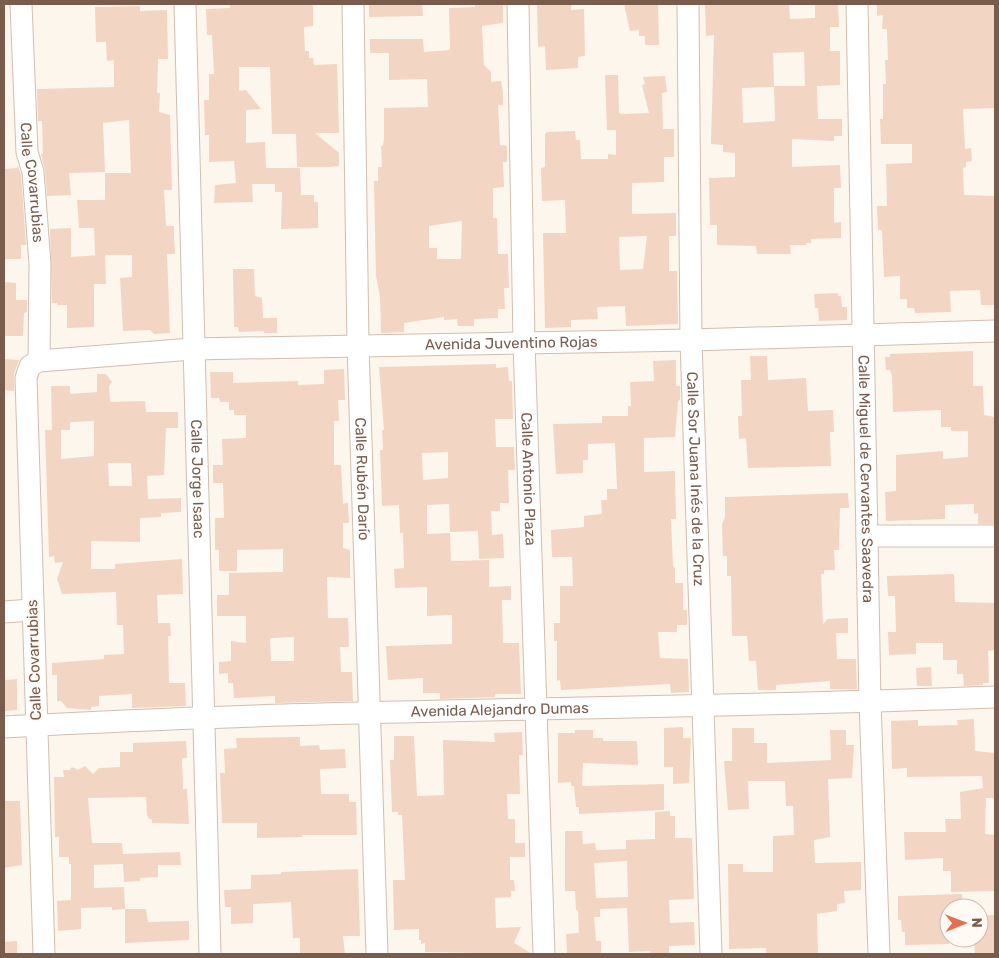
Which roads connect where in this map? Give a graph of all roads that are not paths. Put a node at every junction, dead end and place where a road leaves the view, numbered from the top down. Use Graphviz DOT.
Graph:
graph roads {
  1 [pos="20,4"];
  2 [pos="185,4"];
  3 [pos="353,4"];
  4 [pos="518,4"];
  5 [pos="688,4"];
  6 [pos="857,4"];
  7 [pos="995,331"];
  8 [pos="863,335"];
  9 [pos="690,340"];
  10 [pos="524,342"];
  11 [pos="358,344"];
  12 [pos="192,349"];
  13 [pos="34,363"];
  14 [pos="867,536"];
  15 [pos="995,536"];
  16 [pos="32,610"];
  17 [pos="4,612"];
  18 [pos="995,697"];
  19 [pos="870,702"];
  20 [pos="702,706"];
  21 [pos="535,710"];
  22 [pos="368,713"];
  23 [pos="204,719"];
  24 [pos="36,725"];
  25 [pos="4,727"];
  26 [pos="44,954"];
  27 [pos="210,954"];
  28 [pos="377,954"];
  29 [pos="544,954"];
  30 [pos="711,954"];
  31 [pos="879,954"];
  1 -- 13 [label="street, Calle Covarrubias"];
  2 -- 12 [label="street, Calle Jorge Isaac"];
  3 -- 11 [label="street, Calle Rubén Darío"];
  4 -- 10 [label="street, Calle Antonio Plaza"];
  5 -- 9 [label="street, Calle Sor Juana Inés de la Cruz"];
  6 -- 8 [label="street, Calle Miguel de Cervantes Saavedra"];
  7 -- 8 [label="street, Avenida Juventino Rojas"];
  8 -- 9 [label="street, Avenida Juventino Rojas"];
  8 -- 14 [label="street, Calle Miguel de Cervantes Saavedra"];
  9 -- 10 [label="street, Avenida Juventino Rojas"];
  9 -- 20 [label="street, Calle Sor Juana Inés de la Cruz"];
  10 -- 11 [label="street, Avenida Juventino Rojas"];
  10 -- 21 [label="street, Calle Antonio Plaza"];
  11 -- 12 [label="street, Avenida Juventino Rojas"];
  11 -- 22 [label="street, Calle Rubén Darío"];
  12 -- 13 [label="street, Avenida Juventino Rojas"];
  12 -- 23 [label="street, Calle Jorge Isaac"];
  13 -- 16 [label="street, Calle Covarrubias"];
  14 -- 15 [label="street"];
  14 -- 19 [label="street, Calle Miguel de Cervantes Saavedra"];
  16 -- 17 [label="street"];
  16 -- 24 [label="street, Calle Covarrubias"];
  18 -- 19 [label="street, Avenida Alejandro Dumas"];
  19 -- 20 [label="street, Avenida Alejandro Dumas"];
  19 -- 31 [label="street, Calle Miguel de Cervantes Saavedra"];
  20 -- 21 [label="street, Avenida Alejandro Dumas"];
  20 -- 30 [label="street, Calle Sor Juana Inés de la Cruz"];
  21 -- 22 [label="street, Avenida Alejandro Dumas"];
  21 -- 29 [label="street, Calle Antonio Plaza"];
  22 -- 23 [label="street, Avenida Alejandro Dumas"];
  22 -- 28 [label="street, Calle Rubén Darío"];
  23 -- 24 [label="street, Avenida Alejandro Dumas"];
  23 -- 27 [label="street, Calle Jorge Isaac"];
  24 -- 25 [label="street, Avenida Alejandro Dumas"];
  24 -- 26 [label="street, Calle Covarrubias"];
}
